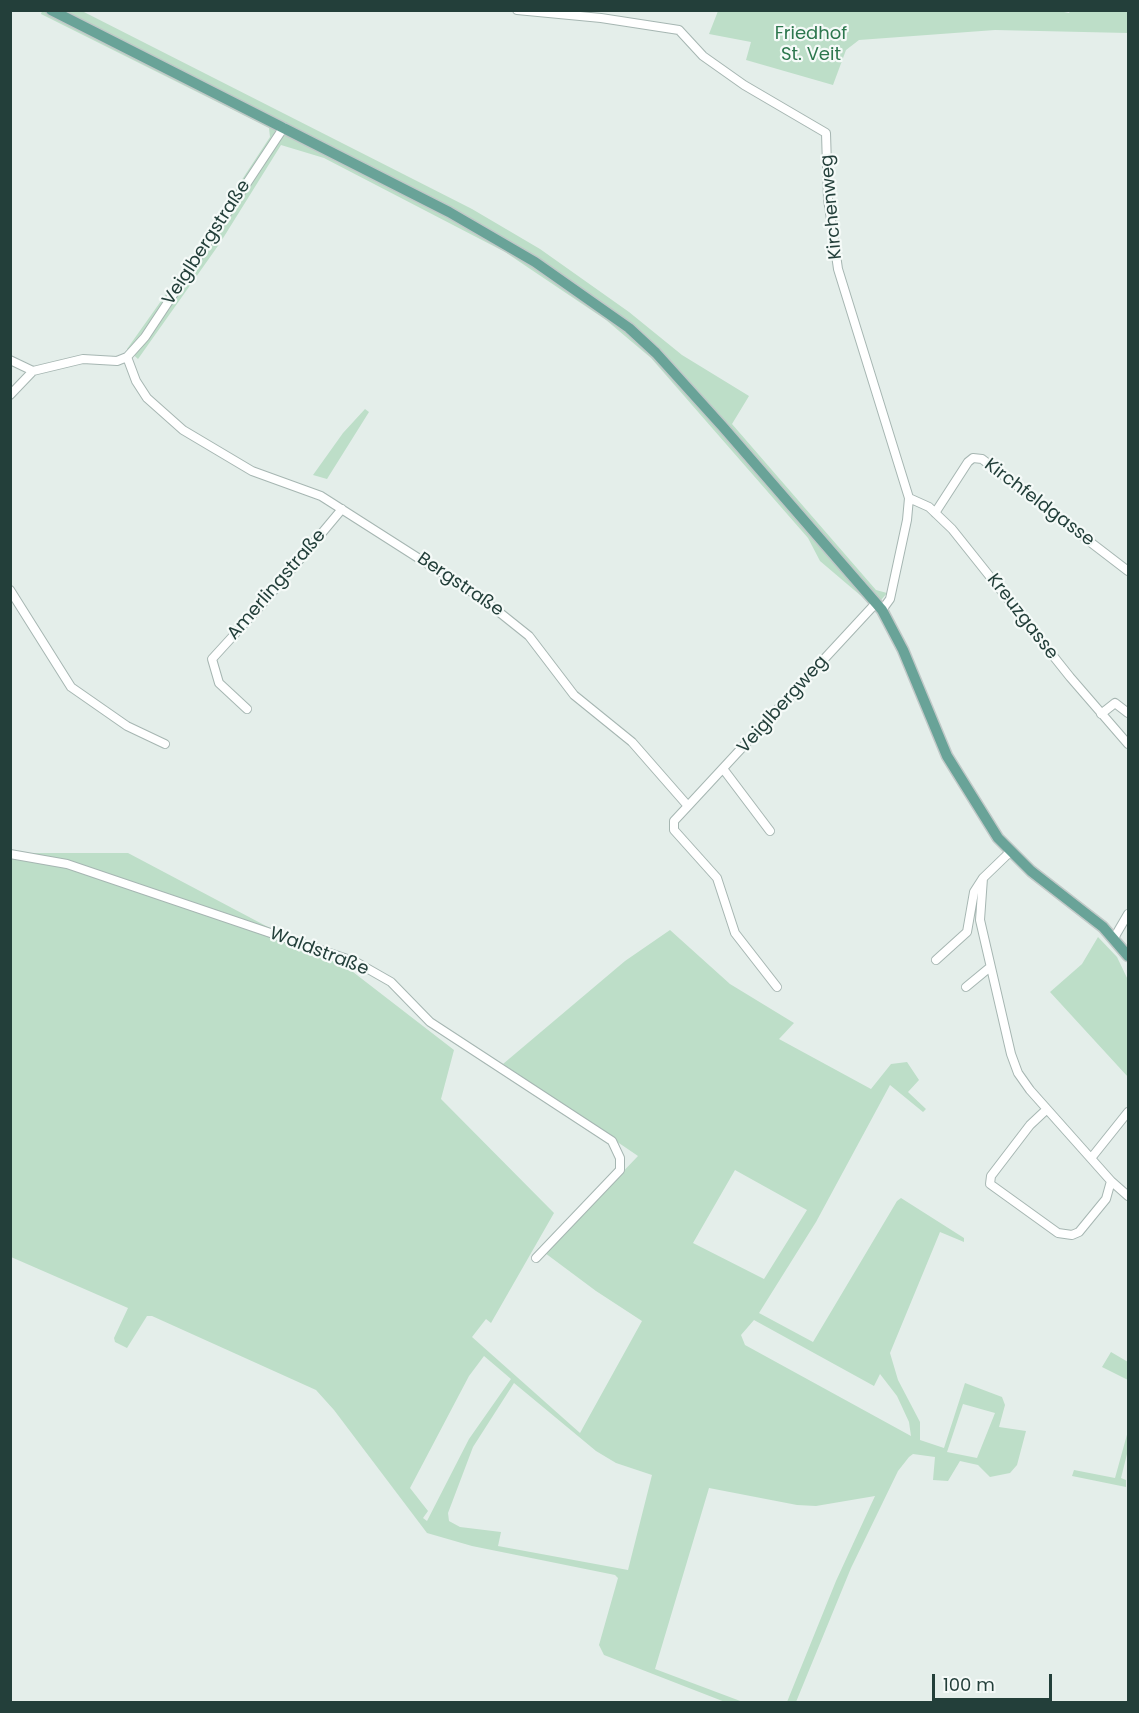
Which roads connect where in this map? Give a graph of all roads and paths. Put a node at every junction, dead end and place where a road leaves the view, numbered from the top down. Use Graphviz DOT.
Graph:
graph roads {
  1 [pos="51,10"];
  2 [pos="517,10"];
  3 [pos="284,127"];
  4 [pos="128,357"];
  5 [pos="10,360"];
  6 [pos="33,371"];
  7 [pos="10,395"];
  8 [pos="909,498"];
  9 [pos="342,509"];
  10 [pos="935,513"];
  11 [pos="1128,571"];
  12 [pos="10,590"];
  13 [pos="879,607"];
  14 [pos="247,709"];
  15 [pos="1128,713"];
  16 [pos="1101,714"];
  17 [pos="165,744"];
  18 [pos="1128,744"];
  19 [pos="724,770"];
  20 [pos="688,806"];
  21 [pos="770,831"];
  22 [pos="1010,852"];
  23 [pos="10,854"];
  24 [pos="983,878"];
  25 [pos="1128,914"];
  26 [pos="1114,938"];
  27 [pos="1128,956"];
  28 [pos="936,960"];
  29 [pos="989,968"];
  30 [pos="777,987"];
  31 [pos="966,987"];
  32 [pos="1046,1110"];
  33 [pos="1128,1112"];
  34 [pos="1092,1157"];
  35 [pos="1111,1181"];
  36 [pos="1128,1196"];
  37 [pos="536,1258"];
  1 -- 3 [label="main road"];
  2 -- 8 [label="street, Kirchenweg"];
  3 -- 4 [label="street, Veiglbergstraße"];
  3 -- 13 [label="main road"];
  4 -- 6 [label="street"];
  4 -- 9 [label="street, Bergstraße"];
  5 -- 6 [label="street"];
  6 -- 7 [label="street"];
  8 -- 10 [label="street, Kreuzgasse"];
  8 -- 13 [label="street, Kirchenweg"];
  9 -- 14 [label="street, Amerlingstraße"];
  9 -- 20 [label="street, Bergstraße"];
  10 -- 11 [label="street, Kirchfeldgasse"];
  10 -- 16 [label="street, Kreuzgasse"];
  12 -- 17 [label="street"];
  13 -- 19 [label="street, Veiglbergweg"];
  13 -- 22 [label="main road"];
  15 -- 16 [label="street"];
  16 -- 18 [label="street, Kreuzgasse"];
  19 -- 20 [label="street, Veiglbergweg"];
  19 -- 21 [label="street"];
  20 -- 30 [label="street"];
  22 -- 24 [label="street"];
  22 -- 26 [label="main road"];
  23 -- 37 [label="street, Waldstraße"];
  24 -- 28 [label="street"];
  24 -- 29 [label="street"];
  25 -- 26 [label="street"];
  26 -- 27 [label="main road"];
  29 -- 31 [label="street"];
  29 -- 32 [label="street"];
  32 -- 34 [label="street"];
  32 -- 35 [label="street"];
  33 -- 34 [label="street"];
  34 -- 35 [label="street"];
  35 -- 36 [label="street"];
}
